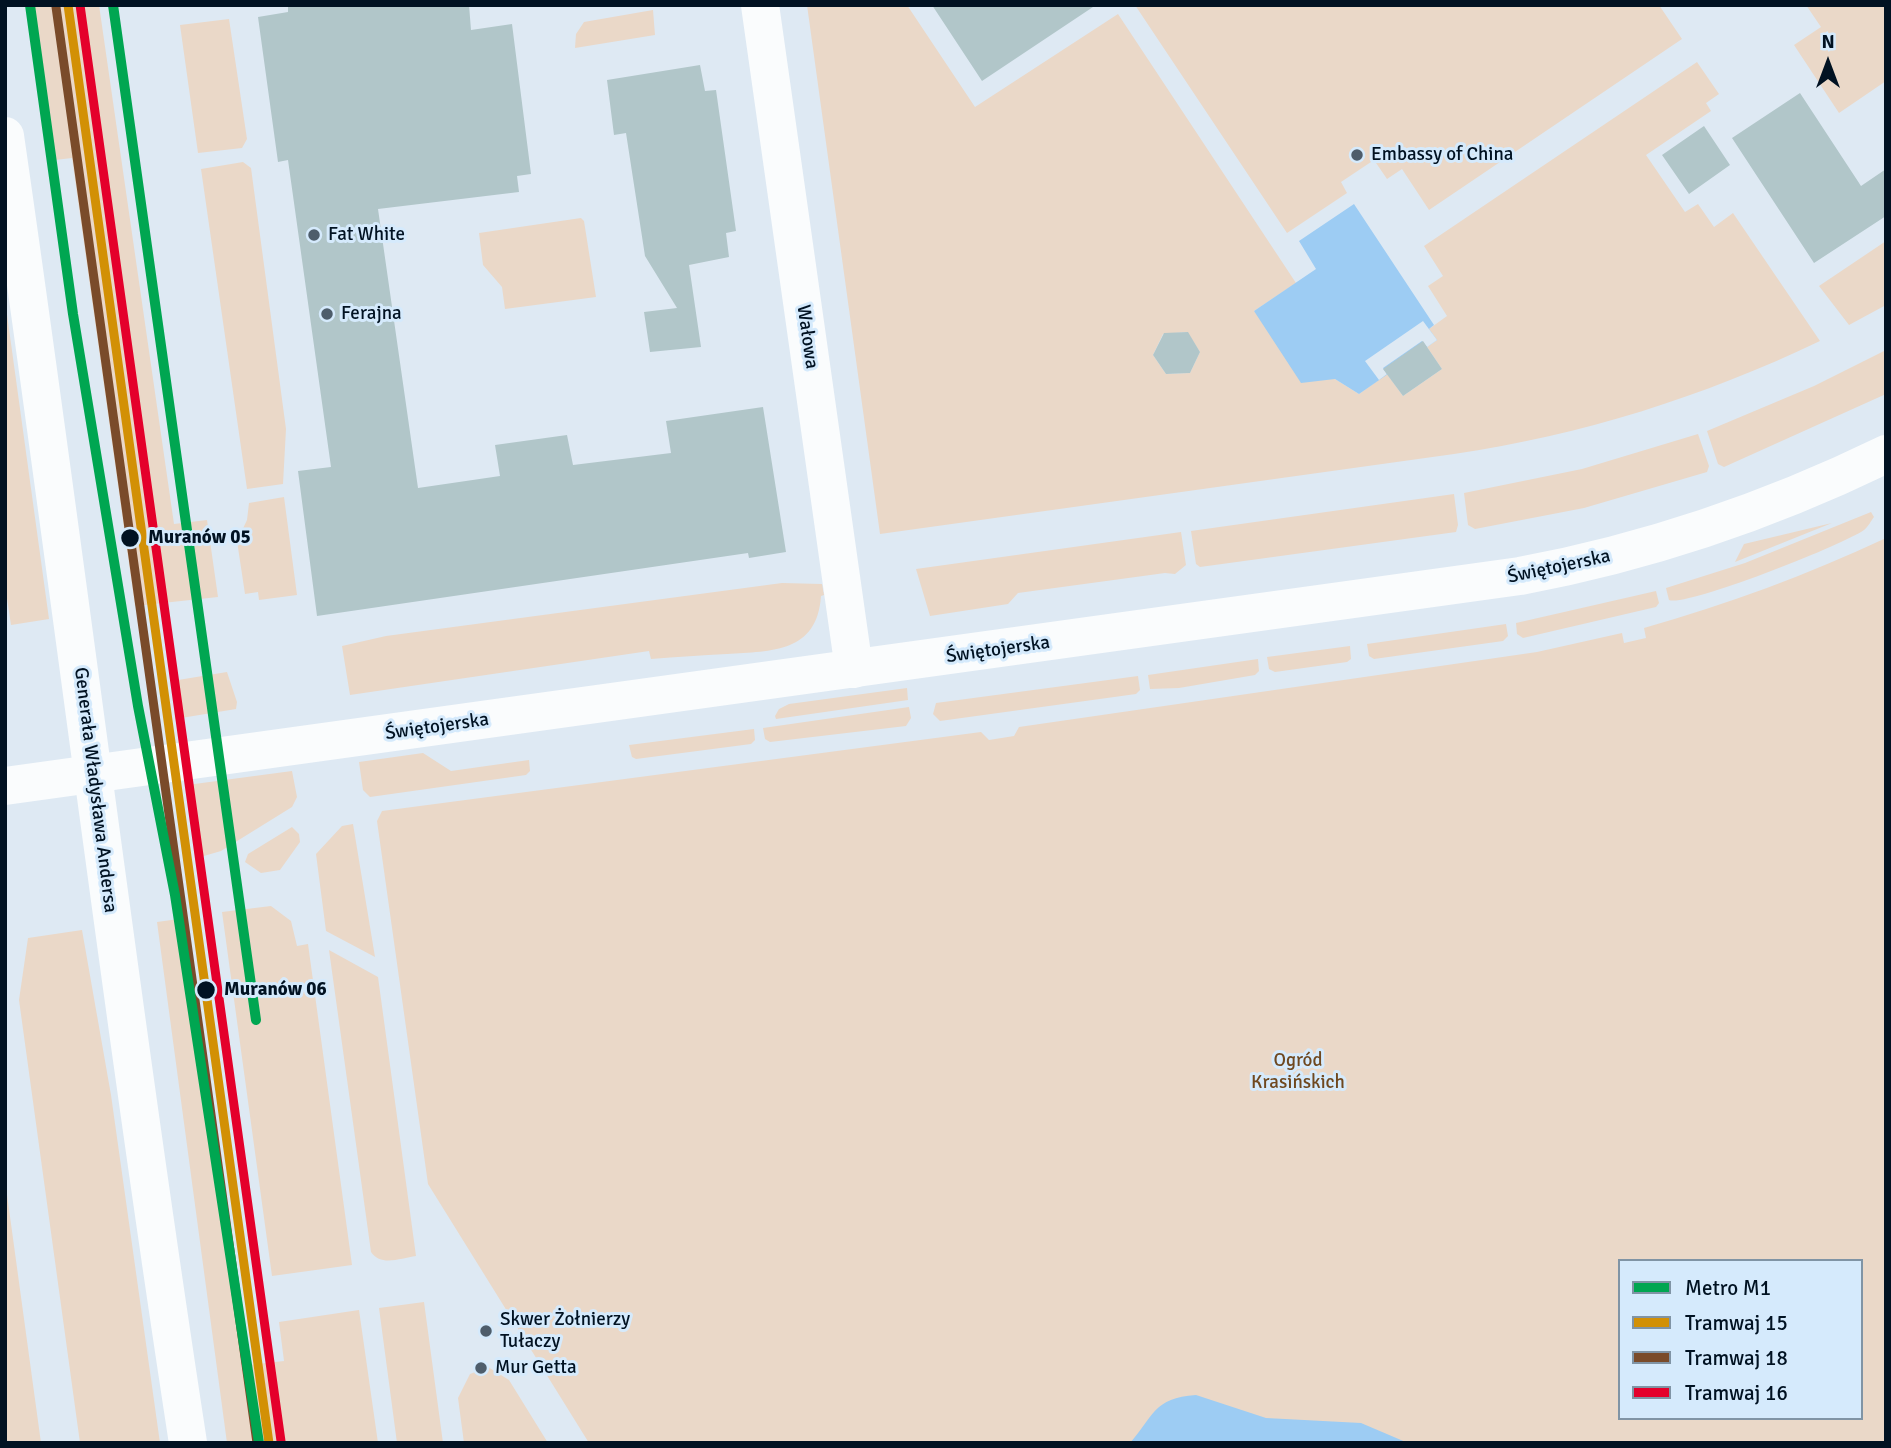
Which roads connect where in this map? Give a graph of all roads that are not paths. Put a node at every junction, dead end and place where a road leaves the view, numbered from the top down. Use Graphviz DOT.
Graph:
graph roads {
  1 [pos="760,5"];
  2 [pos="5,136"];
  3 [pos="1886,454"];
  4 [pos="854,670"];
  5 [pos="93,774"];
  6 [pos="5,786"];
  7 [pos="188,1443"];
  1 -- 4 [label="street, Wałowa"];
  2 -- 5 [label="street, Generała Władysława Andersa"];
  3 -- 4 [label="street, Świętojerska"];
  4 -- 5 [label="street, Świętojerska"];
  5 -- 6 [label="street, Świętojerska"];
  5 -- 7 [label="street, Generała Władysława Andersa"];
}
